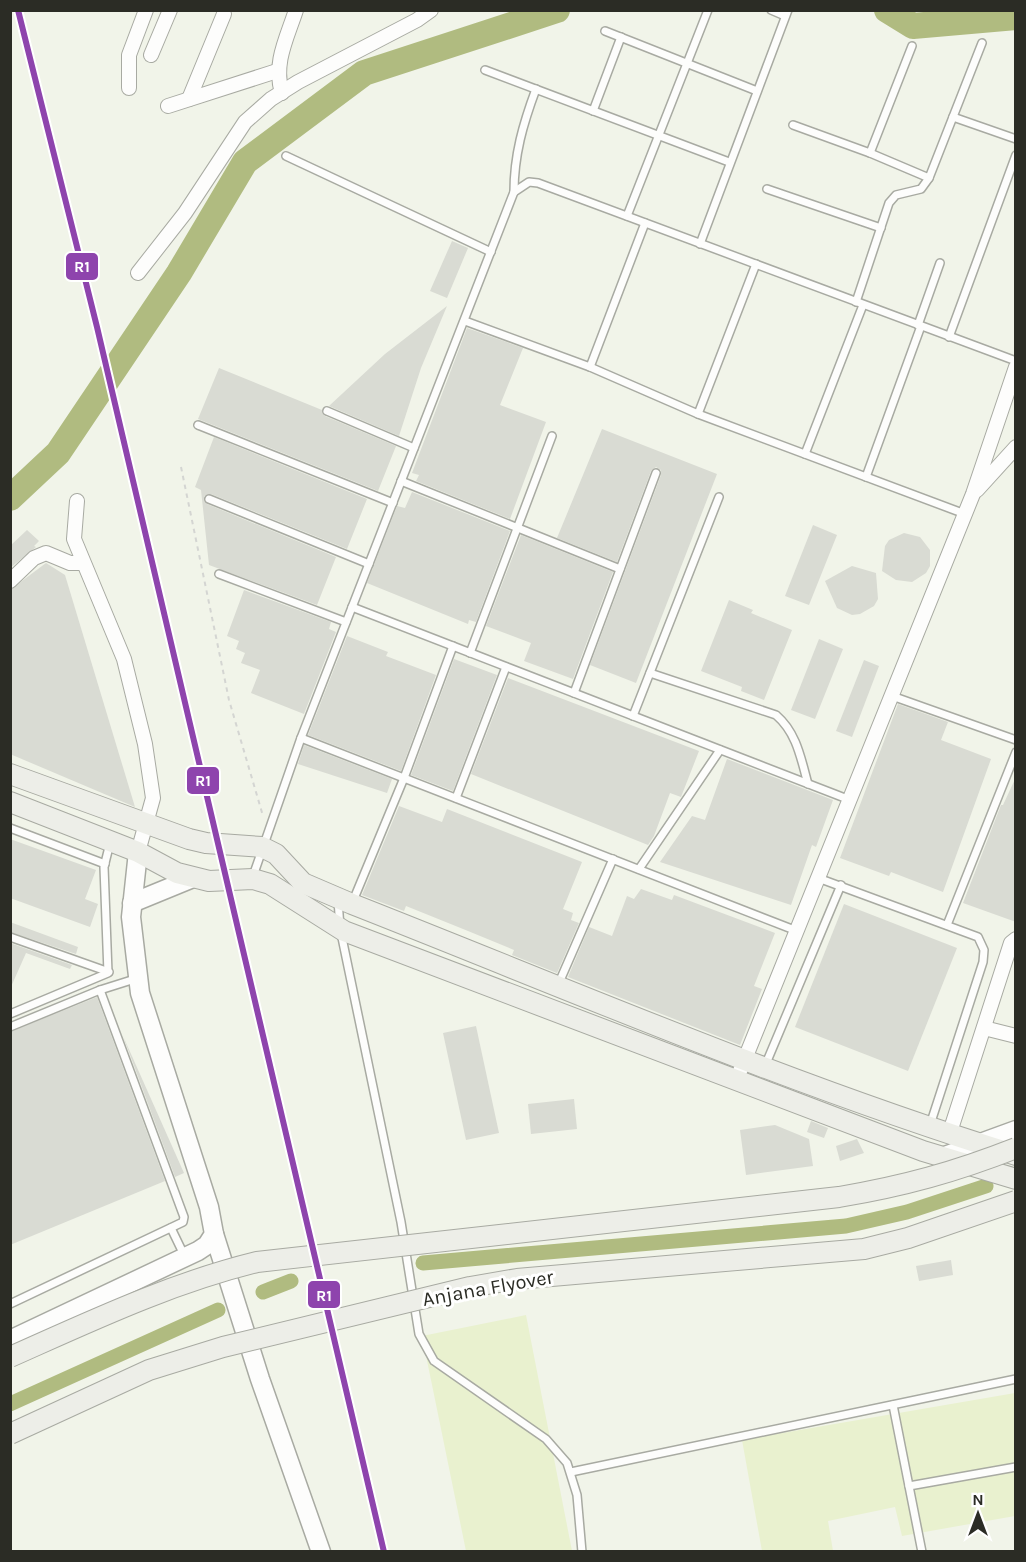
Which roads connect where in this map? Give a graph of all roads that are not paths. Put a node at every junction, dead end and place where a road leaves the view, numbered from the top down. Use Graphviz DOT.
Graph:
graph roads {
  1 [pos="146,10"];
  2 [pos="170,10"];
  3 [pos="296,10"];
  4 [pos="431,10"];
  5 [pos="708,10"];
  6 [pos="771,10"];
  7 [pos="787,13"];
  8 [pos="224,14"];
  9 [pos="605,31"];
  10 [pos="621,38"];
  11 [pos="982,43"];
  12 [pos="912,46"];
  13 [pos="151,55"];
  14 [pos="686,63"];
  15 [pos="485,70"];
  16 [pos="277,71"];
  17 [pos="129,87"];
  18 [pos="536,89"];
  19 [pos="757,91"];
  20 [pos="282,93"];
  21 [pos="189,99"];
  22 [pos="168,106"];
  23 [pos="593,111"];
  24 [pos="953,117"];
  25 [pos="793,125"];
  26 [pos="658,135"];
  27 [pos="1016,139"];
  28 [pos="870,153"];
  29 [pos="1016,155"];
  30 [pos="286,156"];
  31 [pos="729,162"];
  32 [pos="929,178"];
  33 [pos="767,189"];
  34 [pos="514,192"];
  35 [pos="627,216"];
  36 [pos="645,223"];
  37 [pos="881,228"];
  38 [pos="700,244"];
  39 [pos="491,252"];
  40 [pos="940,263"];
  41 [pos="756,264"];
  42 [pos="138,273"];
  43 [pos="860,303"];
  44 [pos="465,321"];
  45 [pos="919,326"];
  46 [pos="949,337"];
  47 [pos="1016,362"];
  48 [pos="1016,367"];
  49 [pos="591,368"];
  50 [pos="327,411"];
  51 [pos="698,414"];
  52 [pos="198,425"];
  53 [pos="552,436"];
  54 [pos="1016,447"];
  55 [pos="414,448"];
  56 [pos="805,454"];
  57 [pos="656,473"];
  58 [pos="866,477"];
  59 [pos="401,481"];
  60 [pos="973,494"];
  61 [pos="719,497"];
  62 [pos="209,499"];
  63 [pos="77,501"];
  64 [pos="393,503"];
  65 [pos="965,514"];
  66 [pos="517,528"];
  67 [pos="82,563"];
  68 [pos="369,564"];
  69 [pos="620,569"];
  70 [pos="219,574"];
  71 [pos="10,581"];
  72 [pos="352,607"];
  73 [pos="346,622"];
  74 [pos="453,646"];
  75 [pos="470,653"];
  76 [pos="506,667"];
  77 [pos="650,673"];
  78 [pos="574,693"];
  79 [pos="892,696"];
  80 [pos="633,716"];
  81 [pos="301,738"];
  82 [pos="1016,740"];
  83 [pos="720,750"];
  84 [pos="1016,752"];
  85 [pos="10,774"];
  86 [pos="404,778"];
  87 [pos="808,784"];
  88 [pos="456,798"];
  89 [pos="850,800"];
  90 [pos="10,802"];
  91 [pos="147,825"];
  92 [pos="10,828"];
  93 [pos="265,840"];
  94 [pos="111,841"];
  95 [pos="138,852"];
  96 [pos="613,859"];
  97 [pos="105,864"];
  98 [pos="639,869"];
  99 [pos="193,878"];
  100 [pos="818,878"];
  101 [pos="253,879"];
  102 [pos="841,885"];
  103 [pos="345,901"];
  104 [pos="132,903"];
  105 [pos="948,925"];
  106 [pos="340,928"];
  107 [pos="797,931"];
  108 [pos="10,937"];
  109 [pos="1016,939"];
  110 [pos="109,972"];
  111 [pos="138,978"];
  112 [pos="558,985"];
  113 [pos="100,990"];
  114 [pos="10,1014"];
  115 [pos="10,1027"];
  116 [pos="984,1028"];
  117 [pos="1016,1036"];
  118 [pos="745,1058"];
  119 [pos="765,1065"];
  120 [pos="736,1082"];
  121 [pos="929,1127"];
  122 [pos="1016,1130"];
  123 [pos="949,1134"];
  124 [pos="977,1143"];
  125 [pos="1016,1148"];
  126 [pos="1016,1155"];
  127 [pos="942,1157"];
  128 [pos="1016,1179"];
  129 [pos="1016,1201"];
  130 [pos="171,1228"];
  131 [pos="214,1234"];
  132 [pos="185,1257"];
  133 [pos="10,1304"];
  134 [pos="10,1340"];
  135 [pos="10,1357"];
  136 [pos="1016,1379"];
  137 [pos="893,1405"];
  138 [pos="10,1434"];
  139 [pos="1016,1467"];
  140 [pos="571,1472"];
  141 [pos="909,1486"];
  142 [pos="321,1551"];
  143 [pos="582,1551"];
  144 [pos="922,1551"];
  1 -- 17 [label="street"];
  2 -- 13 [label="street"];
  3 -- 16 [label="street"];
  4 -- 20 [label="street"];
  5 -- 14 [label="lane"];
  6 -- 7 [label="lane"];
  7 -- 19 [label="lane"];
  8 -- 21 [label="street"];
  9 -- 10 [label="lane"];
  10 -- 14 [label="lane"];
  10 -- 23 [label="lane"];
  11 -- 24 [label="lane"];
  12 -- 28 [label="lane"];
  14 -- 19 [label="lane"];
  14 -- 26 [label="lane"];
  15 -- 18 [label="lane"];
  16 -- 20 [label="street"];
  16 -- 21 [label="street"];
  18 -- 23 [label="lane"];
  18 -- 34 [label="lane"];
  19 -- 31 [label="lane"];
  20 -- 42 [label="street"];
  21 -- 22 [label="street"];
  23 -- 26 [label="lane"];
  24 -- 27 [label="lane"];
  24 -- 32 [label="lane"];
  25 -- 28 [label="lane"];
  26 -- 31 [label="lane"];
  26 -- 35 [label="lane"];
  28 -- 32 [label="lane"];
  29 -- 46 [label="lane"];
  30 -- 39 [label="lane"];
  31 -- 38 [label="lane"];
  32 -- 37 [label="lane"];
  33 -- 37 [label="lane"];
  34 -- 35 [label="lane"];
  34 -- 39 [label="lane"];
  35 -- 36 [label="lane"];
  36 -- 38 [label="lane"];
  36 -- 49 [label="lane"];
  37 -- 43 [label="lane"];
  38 -- 41 [label="lane"];
  39 -- 44 [label="lane"];
  40 -- 45 [label="lane"];
  41 -- 43 [label="lane"];
  41 -- 51 [label="lane"];
  43 -- 45 [label="lane"];
  43 -- 56 [label="lane"];
  44 -- 49 [label="lane"];
  44 -- 55 [label="lane"];
  45 -- 46 [label="lane"];
  45 -- 58 [label="lane"];
  46 -- 47 [label="lane"];
  48 -- 60 [label="street"];
  49 -- 51 [label="lane"];
  50 -- 55 [label="lane"];
  51 -- 56 [label="lane"];
  52 -- 64 [label="lane"];
  53 -- 66 [label="lane"];
  54 -- 60 [label="street"];
  55 -- 59 [label="lane"];
  56 -- 58 [label="lane"];
  57 -- 69 [label="lane"];
  58 -- 65 [label="lane"];
  59 -- 64 [label="lane"];
  59 -- 66 [label="lane"];
  60 -- 65 [label="street"];
  61 -- 77 [label="lane"];
  62 -- 68 [label="lane"];
  63 -- 67 [label="street"];
  64 -- 68 [label="lane"];
  65 -- 79 [label="street"];
  66 -- 69 [label="lane"];
  66 -- 75 [label="lane"];
  67 -- 71 [label="street"];
  67 -- 91 [label="street"];
  68 -- 72 [label="lane"];
  69 -- 78 [label="lane"];
  70 -- 73 [label="lane"];
  72 -- 73 [label="lane"];
  72 -- 74 [label="lane"];
  73 -- 81 [label="lane"];
  74 -- 75 [label="lane"];
  74 -- 86 [label="lane"];
  75 -- 76 [label="lane"];
  76 -- 78 [label="lane"];
  76 -- 88 [label="lane"];
  77 -- 80 [label="lane"];
  77 -- 87 [label="lane"];
  78 -- 80 [label="lane"];
  79 -- 82 [label="lane"];
  79 -- 89 [label="street"];
  80 -- 83 [label="lane"];
  81 -- 86 [label="lane"];
  81 -- 93 [label="lane"];
  83 -- 87 [label="lane"];
  83 -- 98 [label="lane"];
  84 -- 105 [label="lane"];
  85 -- 91 [label="main road"];
  86 -- 88 [label="lane"];
  86 -- 103 [label="lane"];
  87 -- 89 [label="lane"];
  88 -- 96 [label="lane"];
  89 -- 100 [label="street"];
  90 -- 94 [label="main road"];
  91 -- 93 [label="main road"];
  91 -- 95 [label="street"];
  92 -- 97 [label="lane"];
  93 -- 101 [label="lane"];
  93 -- 103 [label="main road"];
  94 -- 95 [label="main road"];
  94 -- 97 [label="lane"];
  95 -- 99 [label="main road"];
  95 -- 104 [label="street"];
  96 -- 98 [label="lane"];
  96 -- 112 [label="lane"];
  97 -- 110 [label="lane"];
  98 -- 107 [label="lane"];
  99 -- 101 [label="main road"];
  99 -- 104 [label="street"];
  100 -- 102 [label="lane"];
  100 -- 107 [label="street"];
  101 -- 106 [label="main road"];
  102 -- 105 [label="lane"];
  102 -- 119 [label="lane"];
  103 -- 106 [label="lane"];
  103 -- 112 [label="main road"];
  104 -- 111 [label="street"];
  105 -- 121 [label="lane"];
  106 -- 120 [label="main road"];
  106 -- 140 [label="lane"];
  107 -- 118 [label="street"];
  108 -- 110 [label="lane"];
  109 -- 116 [label="street"];
  110 -- 114 [label="lane"];
  111 -- 113 [label="lane"];
  111 -- 131 [label="street"];
  112 -- 118 [label="main road"];
  113 -- 115 [label="lane"];
  113 -- 130 [label="lane"];
  116 -- 117 [label="street"];
  116 -- 123 [label="street"];
  118 -- 119 [label="main road"];
  118 -- 120 [label="street"];
  119 -- 121 [label="main road"];
  120 -- 127 [label="main road"];
  121 -- 123 [label="main road"];
  122 -- 124 [label="street"];
  123 -- 124 [label="main road"];
  124 -- 126 [label="main road"];
  124 -- 127 [label="street"];
  125 -- 135 [label="main road, bridge"];
  127 -- 128 [label="main road"];
  129 -- 138 [label="main road, Anjana Flyover, bridge"];
  130 -- 132 [label="lane"];
  130 -- 133 [label="lane"];
  131 -- 132 [label="street"];
  131 -- 142 [label="street"];
  132 -- 134 [label="street"];
  136 -- 137 [label="lane"];
  137 -- 140 [label="lane"];
  137 -- 141 [label="lane"];
  139 -- 141 [label="lane"];
  140 -- 143 [label="lane"];
  141 -- 144 [label="lane"];
}
